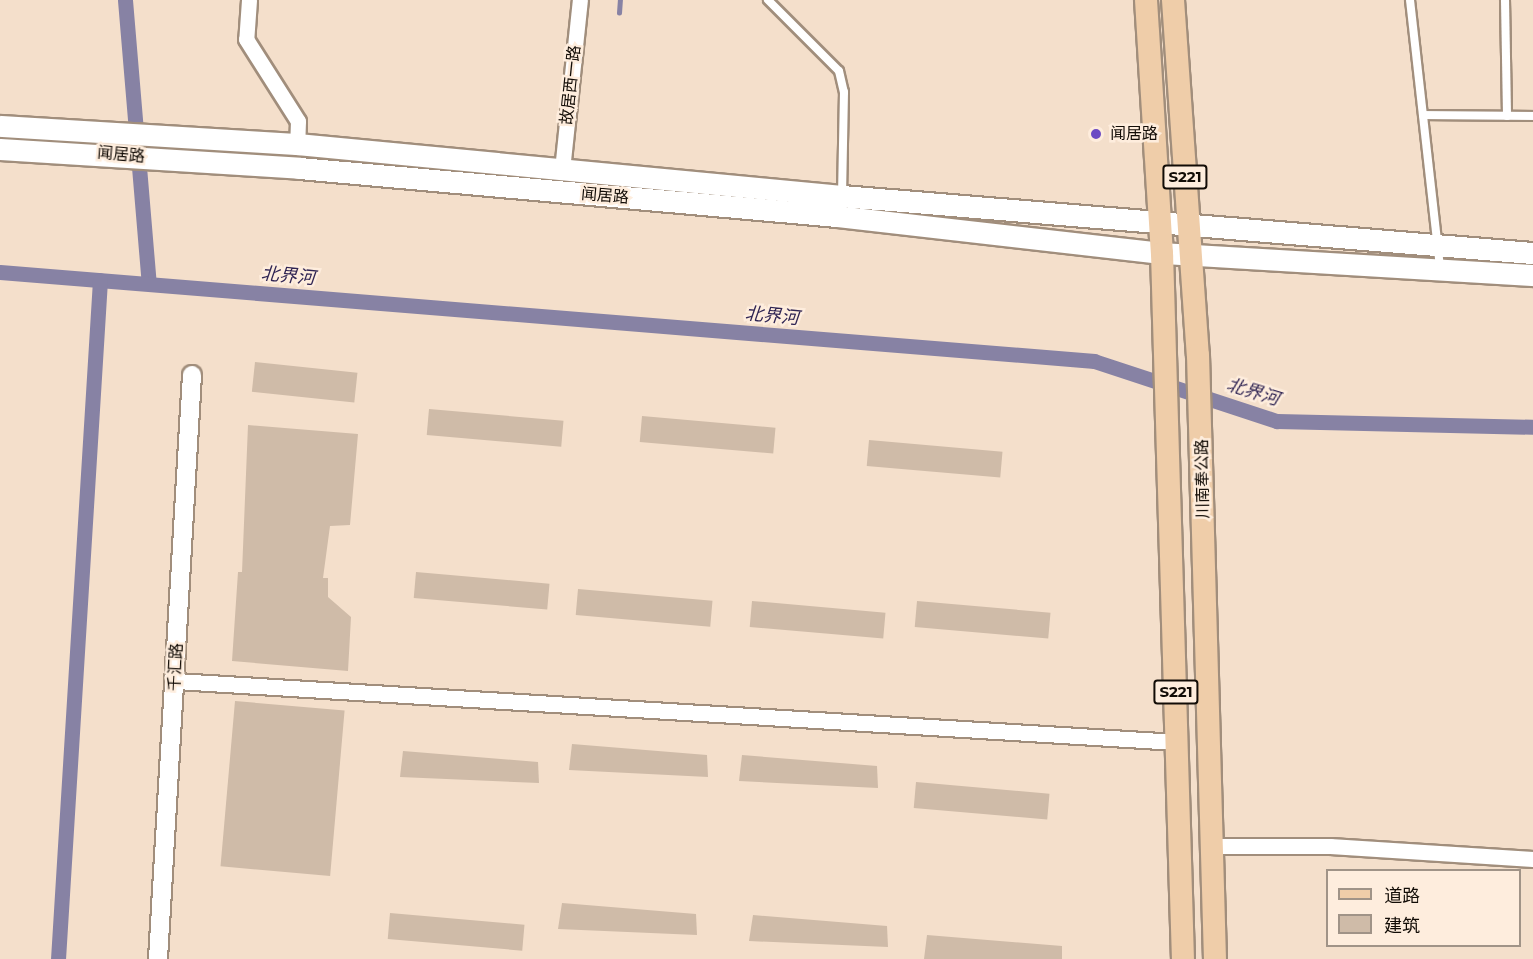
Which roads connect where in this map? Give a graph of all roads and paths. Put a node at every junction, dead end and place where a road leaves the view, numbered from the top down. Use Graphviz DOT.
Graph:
graph roads {
  1 [pos="249,0"];
  2 [pos="580,0"];
  3 [pos="768,0"];
  4 [pos="1146,0"];
  5 [pos="1173,0"];
  6 [pos="1410,0"];
  7 [pos="1505,0"];
  8 [pos="1423,116"];
  9 [pos="1507,116"];
  10 [pos="1533,116"];
  11 [pos="0,126"];
  12 [pos="97,142"];
  13 [pos="297,144"];
  14 [pos="0,149"];
  15 [pos="562,170"];
  16 [pos="839,206"];
  17 [pos="1160,221"];
  18 [pos="1188,225"];
  19 [pos="1162,253"];
  20 [pos="1190,254"];
  21 [pos="1533,254"];
  22 [pos="1439,259"];
  23 [pos="1533,275"];
  24 [pos="192,375"];
  25 [pos="176,681"];
  26 [pos="1178,742"];
  27 [pos="1211,846"];
  28 [pos="1533,859"];
  29 [pos="158,959"];
  30 [pos="1184,959"];
  31 [pos="1215,959"];
  1 -- 13 [label="street"];
  2 -- 15 [label="street, 故居西一路"];
  3 -- 16 [label="lane"];
  4 -- 17 [label="main road, 川南奉公路 / S221"];
  5 -- 18 [label="main road, 川南奉公路 / S221"];
  6 -- 8 [label="lane"];
  7 -- 9 [label="lane"];
  8 -- 9 [label="lane"];
  8 -- 22 [label="lane"];
  9 -- 10 [label="lane"];
  11 -- 12 [label="main road"];
  12 -- 13 [label="main road"];
  12 -- 14 [label="main road, 闻居路"];
  12 -- 16 [label="main road, 闻居路"];
  13 -- 15 [label="main road"];
  15 -- 16 [label="main road"];
  16 -- 17 [label="main road"];
  16 -- 19 [label="main road, 闻居路"];
  17 -- 18 [label="main road"];
  17 -- 19 [label="main road, 川南奉公路 / S221"];
  18 -- 20 [label="main road, 川南奉公路 / S221"];
  18 -- 22 [label="main road"];
  19 -- 20 [label="main road, 闻居路"];
  19 -- 26 [label="main road, 川南奉公路 / S221"];
  20 -- 22 [label="main road, 闻居路"];
  20 -- 27 [label="main road, 川南奉公路 / S221"];
  21 -- 22 [label="main road"];
  22 -- 23 [label="main road, 闻居路"];
  24 -- 25 [label="street, 千汇路"];
  25 -- 26 [label="street"];
  25 -- 29 [label="street, 千汇路"];
  26 -- 30 [label="main road, 川南奉公路 / S221"];
  27 -- 28 [label="street"];
  27 -- 31 [label="main road, 川南奉公路 / S221"];
}
